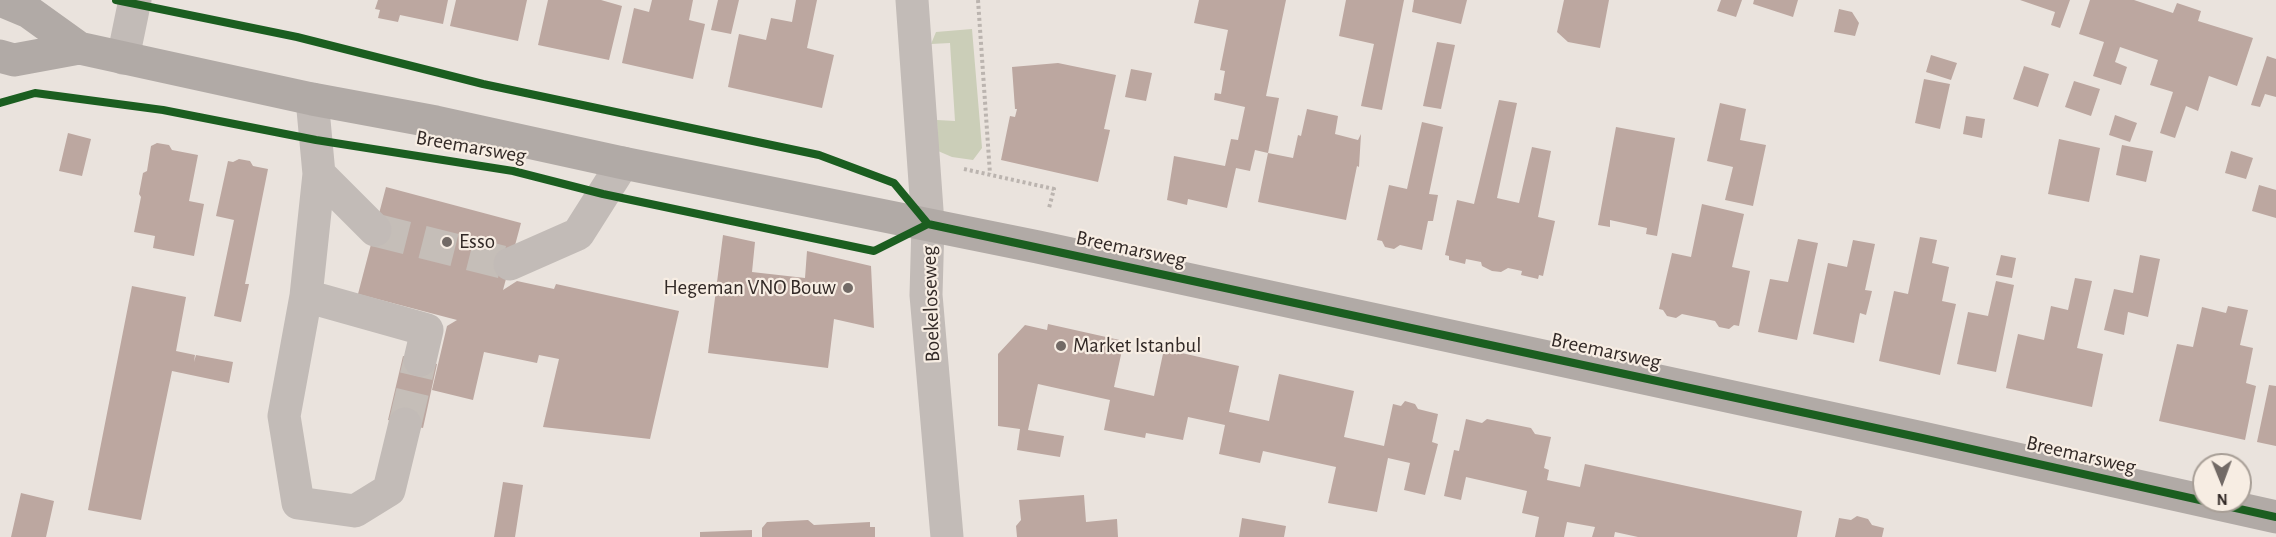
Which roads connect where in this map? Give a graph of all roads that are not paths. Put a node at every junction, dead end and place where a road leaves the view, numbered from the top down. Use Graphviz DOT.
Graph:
graph roads {
  1 [pos="0,0"];
  2 [pos="135,0"];
  3 [pos="912,0"];
  4 [pos="79,48"];
  5 [pos="0,56"];
  6 [pos="123,58"];
  7 [pos="312,99"];
  8 [pos="623,163"];
  9 [pos="319,174"];
  10 [pos="928,224"];
  11 [pos="375,230"];
  12 [pos="510,264"];
  13 [pos="306,296"];
  14 [pos="424,345"];
  15 [pos="405,424"];
  16 [pos="2276,517"];
  17 [pos="947,537"];
  1 -- 4 [label="main road, Breemarsweg"];
  2 -- 6 [label="street"];
  3 -- 10 [label="street, Boekeloseweg"];
  4 -- 5 [label="main road, Breemarsweg"];
  4 -- 6 [label="main road, Breemarsweg"];
  6 -- 7 [label="main road, Breemarsweg"];
  7 -- 8 [label="main road, Breemarsweg"];
  7 -- 9 [label="street"];
  8 -- 10 [label="main road, Breemarsweg"];
  8 -- 12 [label="street"];
  9 -- 11 [label="street"];
  9 -- 13 [label="street"];
  10 -- 16 [label="main road, Breemarsweg"];
  10 -- 17 [label="street, Boekeloseweg"];
  13 -- 14 [label="street"];
  13 -- 15 [label="street"];
}
